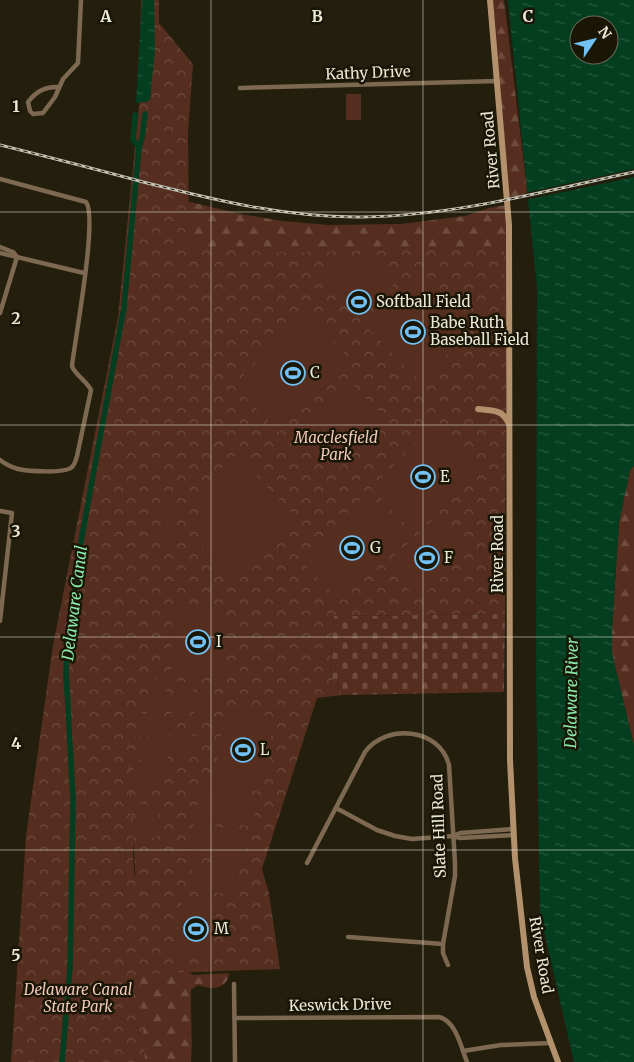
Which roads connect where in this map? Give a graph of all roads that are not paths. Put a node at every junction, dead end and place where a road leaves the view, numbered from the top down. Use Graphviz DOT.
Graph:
graph roads {
  1 [pos="81,0"];
  2 [pos="490,0"];
  3 [pos="498,81"];
  4 [pos="60,86"];
  5 [pos="240,88"];
  6 [pos="0,179"];
  7 [pos="0,247"];
  8 [pos="0,252"];
  9 [pos="17,257"];
  10 [pos="84,274"];
  11 [pos="0,313"];
  12 [pos="510,409"];
  13 [pos="510,426"];
  14 [pos="0,460"];
  15 [pos="0,511"];
  16 [pos="0,616"];
  17 [pos="0,621"];
  18 [pos="336,808"];
  19 [pos="513,832"];
  20 [pos="453,836"];
  21 [pos="307,864"];
  22 [pos="348,938"];
  23 [pos="443,944"];
  24 [pos="448,965"];
  25 [pos="234,984"];
  26 [pos="235,1018"];
  27 [pos="551,1043"];
  28 [pos="463,1051"];
  29 [pos="235,1062"];
  30 [pos="467,1062"];
  31 [pos="558,1062"];
  1 -- 4 [label="street"];
  2 -- 3 [label="main road, River Road"];
  3 -- 5 [label="street, Kathy Drive"];
  3 -- 12 [label="main road, River Road"];
  4 -- 4 [label="street"];
  6 -- 10 [label="street"];
  7 -- 9 [label="street"];
  8 -- 9 [label="street"];
  9 -- 10 [label="street"];
  9 -- 11 [label="street"];
  10 -- 14 [label="street"];
  12 -- 13 [label="main road, River Road"];
  12 -- 13 [label="main road"];
  13 -- 19 [label="main road, River Road"];
  15 -- 16 [label="street"];
  16 -- 17 [label="street"];
  18 -- 20 [label="street"];
  18 -- 20 [label="street, Slate Hill Road"];
  18 -- 21 [label="street, Slate Hill Road"];
  19 -- 20 [label="street"];
  19 -- 27 [label="main road, River Road"];
  20 -- 23 [label="street, Slate Hill Road"];
  22 -- 23 [label="street"];
  23 -- 24 [label="street, Slate Hill Road"];
  25 -- 26 [label="street"];
  26 -- 28 [label="street, Keswick Drive"];
  26 -- 29 [label="street"];
  27 -- 28 [label="street"];
  27 -- 31 [label="main road, River Road"];
  28 -- 30 [label="street"];
}
